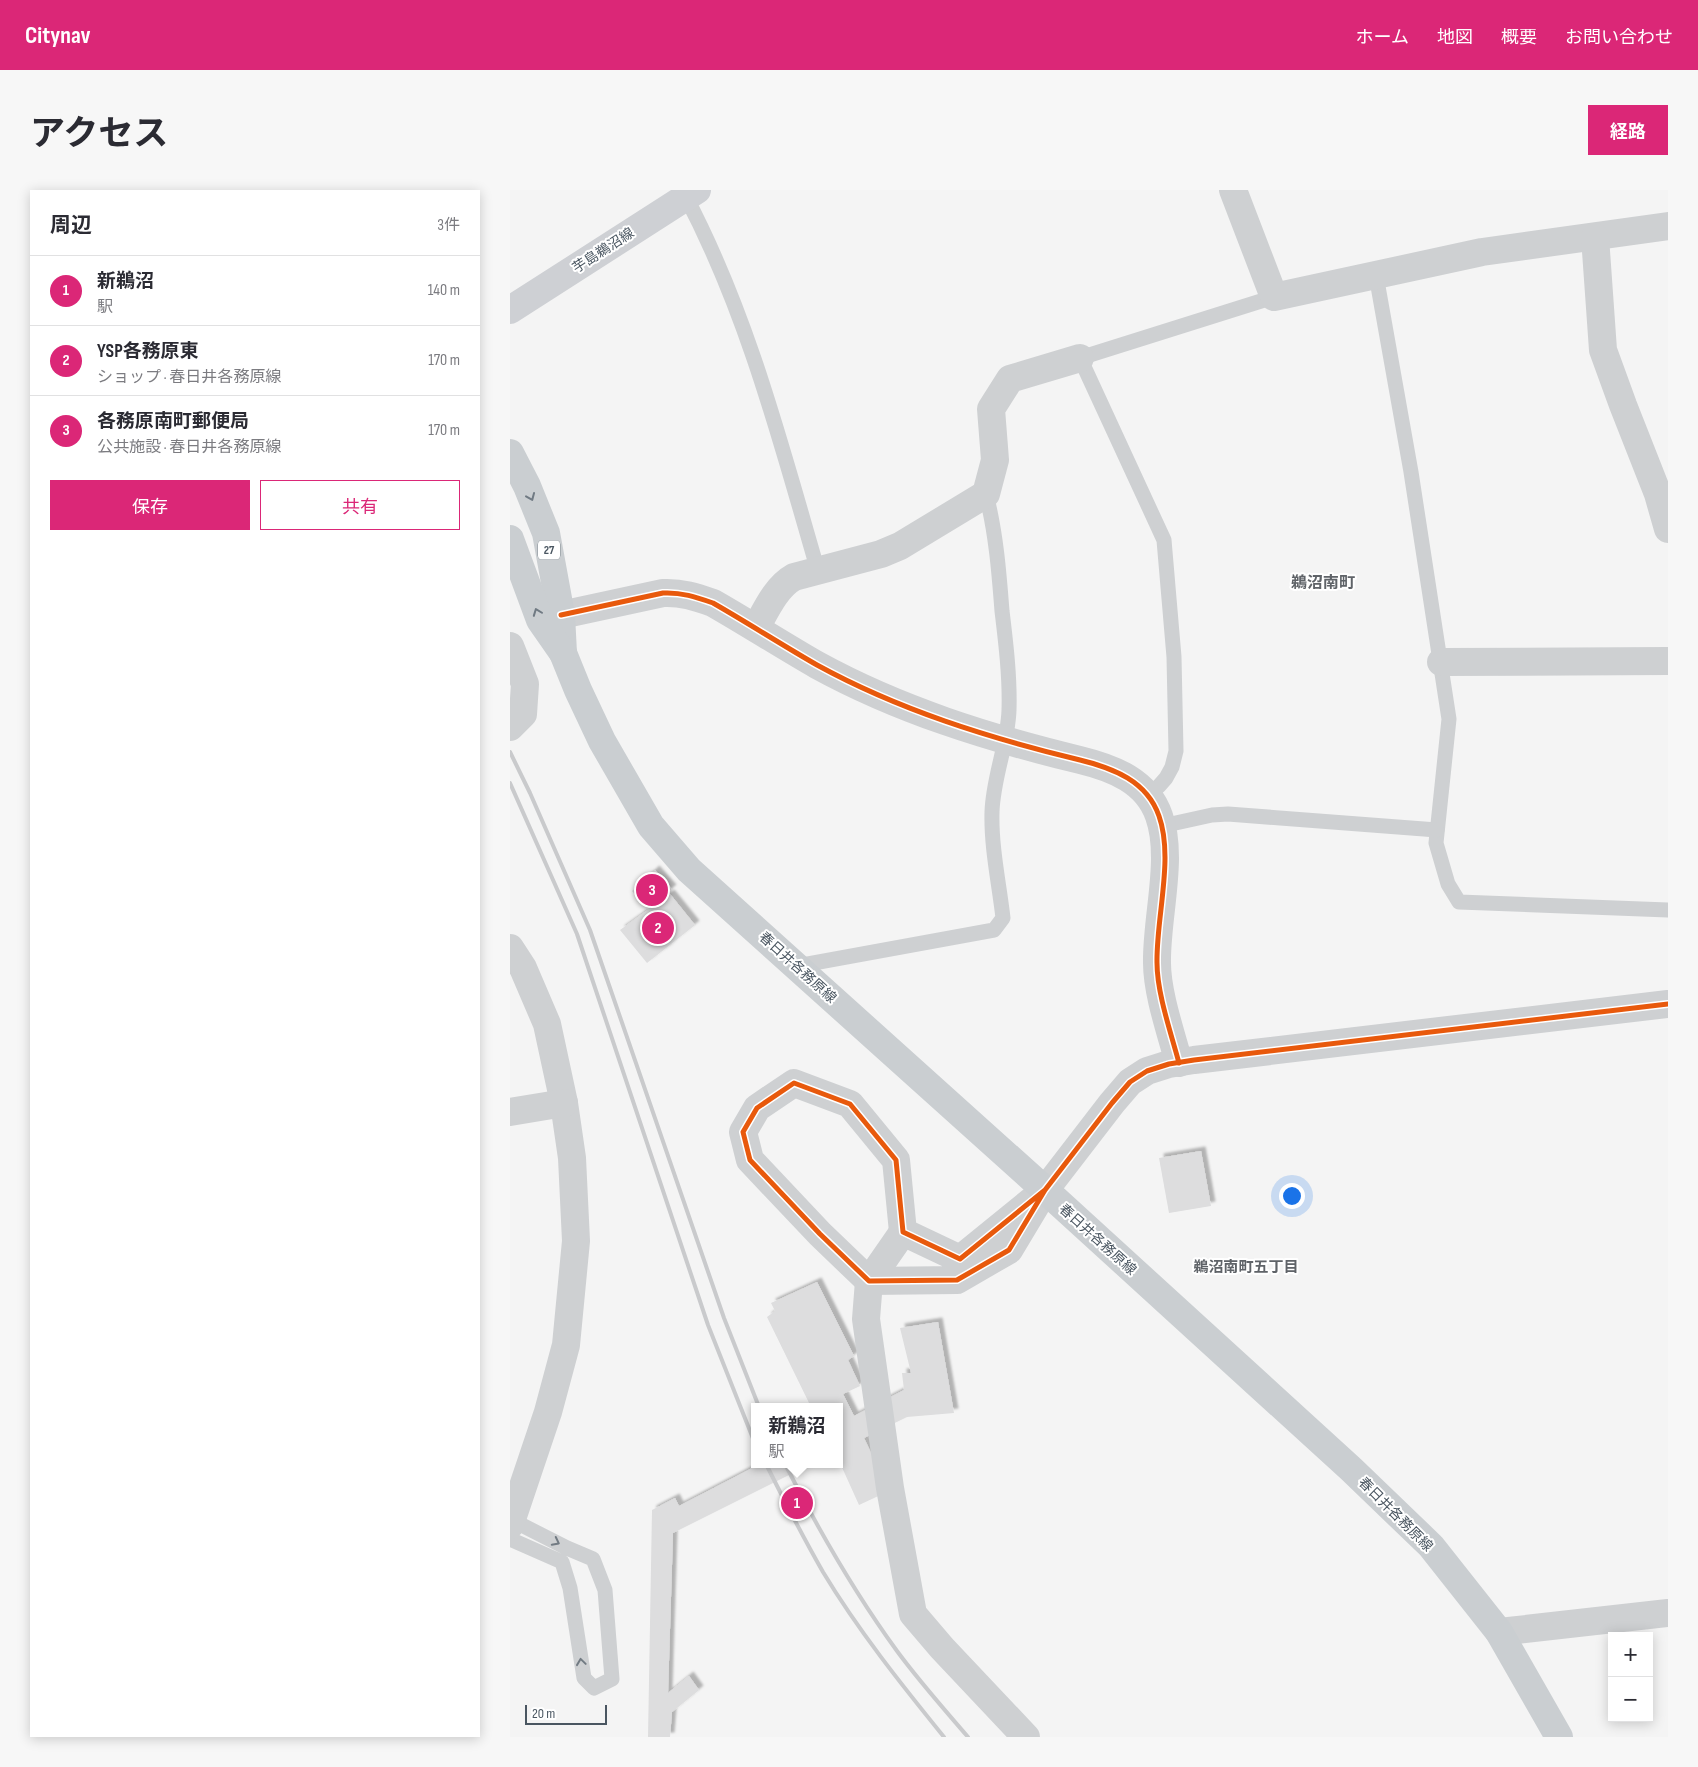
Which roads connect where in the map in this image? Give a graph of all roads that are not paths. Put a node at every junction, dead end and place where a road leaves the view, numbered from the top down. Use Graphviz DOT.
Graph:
graph roads {
  1 [pos="1233,190"];
  2 [pos="692,193"];
  3 [pos="1668,226"];
  4 [pos="1595,237"];
  5 [pos="1376,275"];
  6 [pos="1274,297"];
  7 [pos="510,310"];
  8 [pos="1080,358"];
  9 [pos="510,453"];
  10 [pos="986,494"];
  11 [pos="1668,529"];
  12 [pos="510,539"];
  13 [pos="818,571"];
  14 [pos="560,615"];
  15 [pos="756,628"];
  16 [pos="510,646"];
  17 [pos="563,653"];
  18 [pos="1668,661"];
  19 [pos="1441,662"];
  20 [pos="510,727"];
  21 [pos="1004,741"];
  22 [pos="1147,795"];
  23 [pos="1162,826"];
  24 [pos="1437,830"];
  25 [pos="1668,910"];
  26 [pos="510,948"];
  27 [pos="797,966"];
  28 [pos="1668,1004"];
  29 [pos="1179,1063"];
  30 [pos="564,1103"];
  31 [pos="510,1112"];
  32 [pos="1045,1190"];
  33 [pos="903,1232"];
  34 [pos="870,1282"];
  35 [pos="511,1528"];
  36 [pos="1668,1613"];
  37 [pos="1499,1632"];
  38 [pos="1026,1737"];
  39 [pos="1559,1737"];
  1 -- 6 [label="street"];
  2 -- 7 [label="main road, 芋島鵜沼線"];
  2 -- 13 [label="lane"];
  3 -- 4 [label="street"];
  4 -- 5 [label="street"];
  4 -- 11 [label="street"];
  5 -- 6 [label="street"];
  5 -- 19 [label="lane"];
  6 -- 8 [label="lane"];
  8 -- 10 [label="street"];
  8 -- 22 [label="lane"];
  9 -- 14 [label="main road, 春日井各務原線 / 27, one-way"];
  10 -- 13 [label="street"];
  10 -- 21 [label="lane"];
  17 -- 12 [label="main road, 春日井各務原線 / 27, one-way"];
  13 -- 15 [label="street"];
  14 -- 15 [label="street"];
  14 -- 17 [label="main road, 春日井各務原線 / 27"];
  15 -- 21 [label="street"];
  16 -- 20 [label="street"];
  17 -- 27 [label="main road, 春日井各務原線 / 27"];
  18 -- 19 [label="street"];
  19 -- 24 [label="lane"];
  21 -- 22 [label="street"];
  21 -- 27 [label="lane"];
  22 -- 23 [label="street"];
  23 -- 24 [label="lane"];
  23 -- 29 [label="street"];
  24 -- 25 [label="lane"];
  26 -- 30 [label="street"];
  27 -- 32 [label="main road, 春日井各務原線 / 27"];
  28 -- 29 [label="street"];
  29 -- 32 [label="street"];
  30 -- 31 [label="street"];
  30 -- 35 [label="street"];
  32 -- 33 [label="street"];
  32 -- 34 [label="street"];
  32 -- 37 [label="main road, 春日井各務原線 / 27"];
  33 -- 34 [label="street"];
  33 -- 34 [label="street"];
  34 -- 38 [label="street"];
  35 -- 35 [label="lane, one-way"];
  36 -- 37 [label="street"];
  37 -- 39 [label="main road, 春日井各務原線 / 27"];
}
